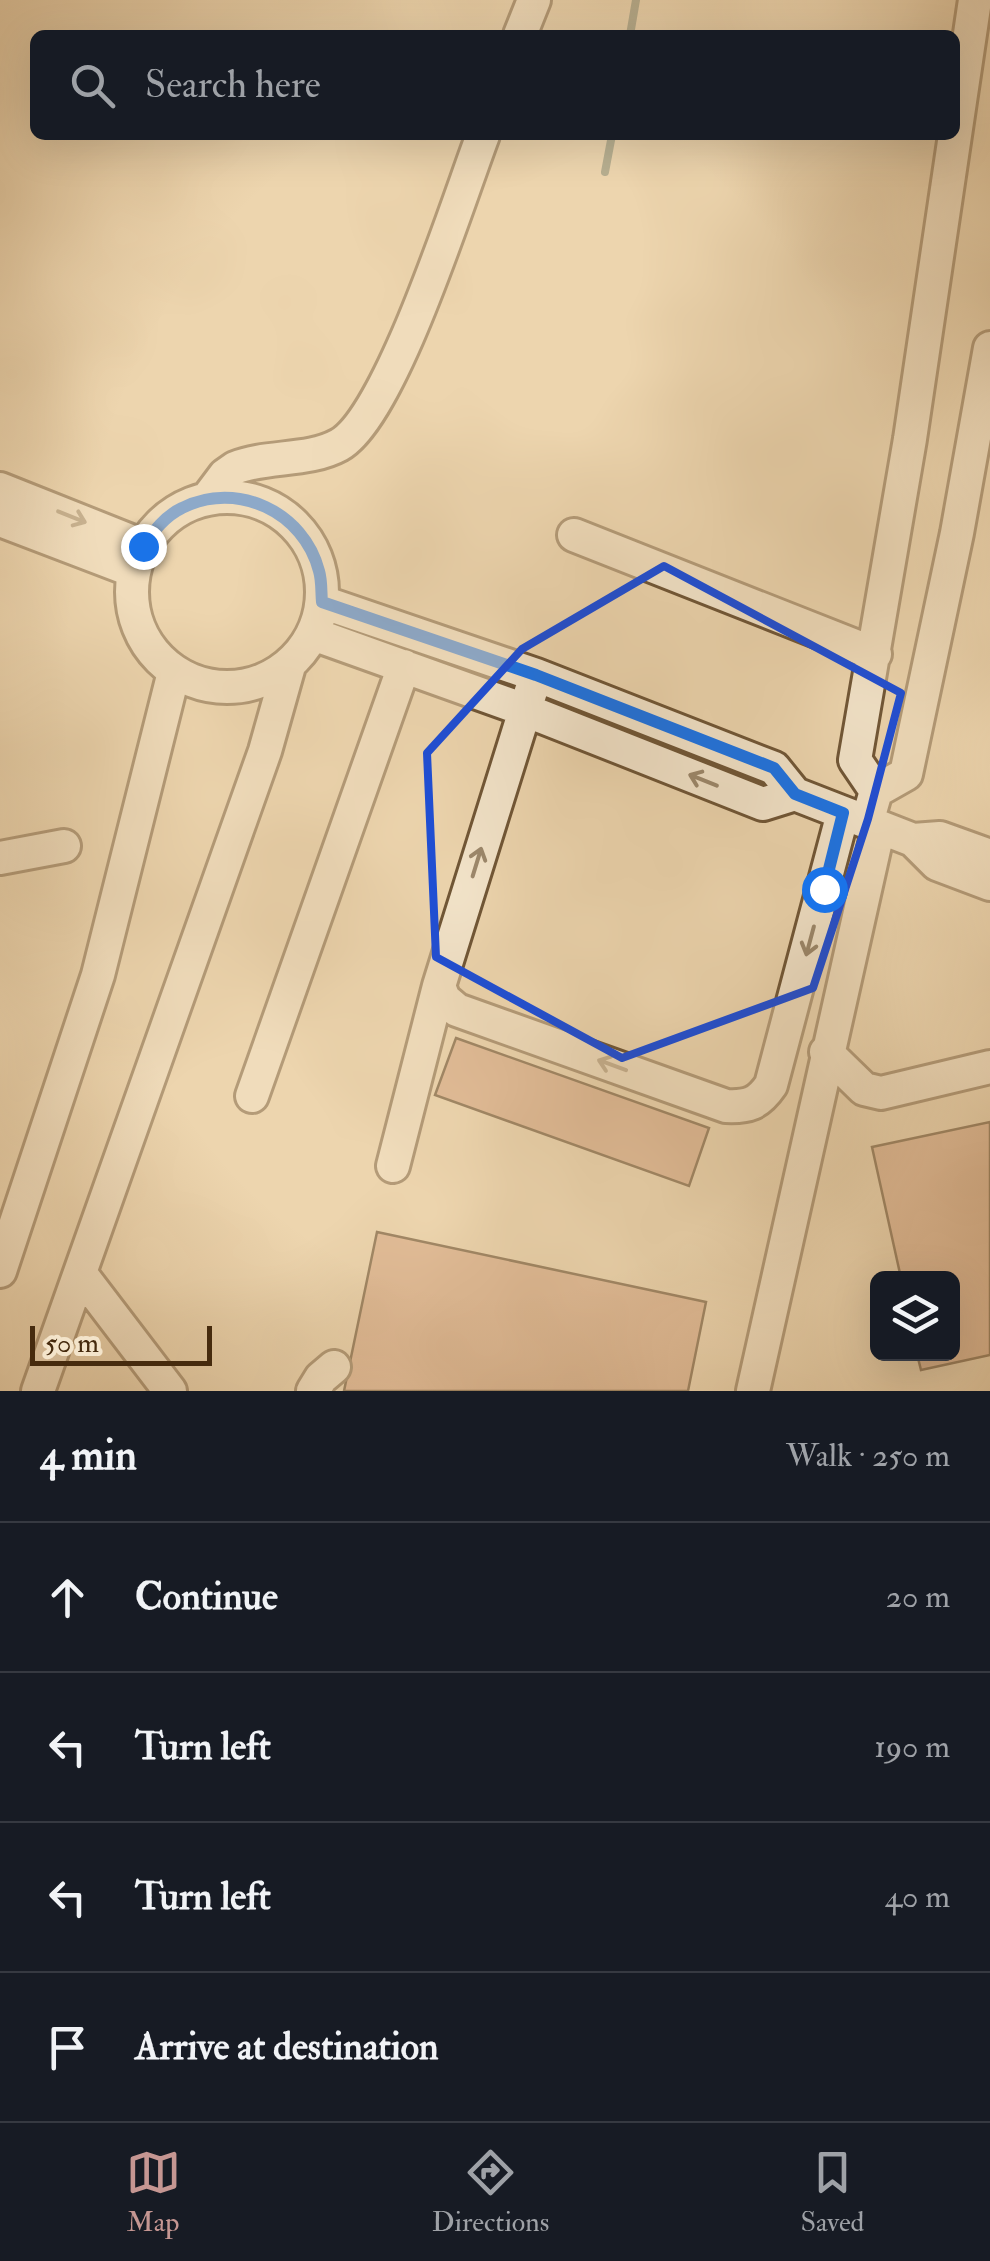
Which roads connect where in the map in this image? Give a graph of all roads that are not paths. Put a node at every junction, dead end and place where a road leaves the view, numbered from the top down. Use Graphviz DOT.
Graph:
graph roads {
  1 [pos="534,0"];
  2 [pos="975,0"];
  3 [pos="522,30"];
  4 [pos="960,99"];
  5 [pos="481,140"];
  6 [pos="954,140"];
  7 [pos="990,348"];
  8 [pos="0,489"];
  9 [pos="207,499"];
  10 [pos="0,520"];
  11 [pos="574,535"];
  12 [pos="138,559"];
  13 [pos="318,618"];
  14 [pos="876,654"];
  15 [pos="289,666"];
  16 [pos="404,666"];
  17 [pos="174,672"];
  18 [pos="536,675"];
  19 [pos="524,710"];
  20 [pos="795,794"];
  21 [pos="866,814"];
  22 [pos="913,840"];
  23 [pos="64,846"];
  24 [pos="990,856"];
  25 [pos="0,858"];
  26 [pos="990,884"];
  27 [pos="439,986"];
  28 [pos="826,1052"];
  29 [pos="990,1067"];
  30 [pos="252,1096"];
  31 [pos="392,1166"];
  32 [pos="0,1271"];
  33 [pos="80,1273"];
  34 [pos="38,1391"];
  35 [pos="170,1391"];
  36 [pos="753,1391"];
  1 -- 3 [label="street"];
  2 -- 4 [label="street"];
  5 -- 9 [label="street"];
  6 -- 14 [label="street"];
  7 -- 21 [label="street"];
  8 -- 12 [label="street, one-way"];
  9 -- 12 [label="street"];
  9 -- 13 [label="street"];
  10 -- 12 [label="street"];
  11 -- 14 [label="street"];
  12 -- 17 [label="street"];
  13 -- 15 [label="street"];
  13 -- 16 [label="street"];
  13 -- 18 [label="street"];
  14 -- 21 [label="street"];
  15 -- 17 [label="street"];
  15 -- 33 [label="street"];
  16 -- 19 [label="street"];
  16 -- 30 [label="street"];
  17 -- 32 [label="street"];
  18 -- 19 [label="street"];
  18 -- 20 [label="street"];
  20 -- 19 [label="street, one-way"];
  27 -- 19 [label="street, one-way"];
  20 -- 21 [label="street"];
  21 -- 22 [label="street"];
  21 -- 27 [label="street, one-way"];
  21 -- 28 [label="street"];
  22 -- 24 [label="street"];
  22 -- 26 [label="street"];
  23 -- 25 [label="street"];
  27 -- 31 [label="street"];
  28 -- 29 [label="street"];
  28 -- 36 [label="street"];
  33 -- 34 [label="street"];
  33 -- 35 [label="street"];
}
